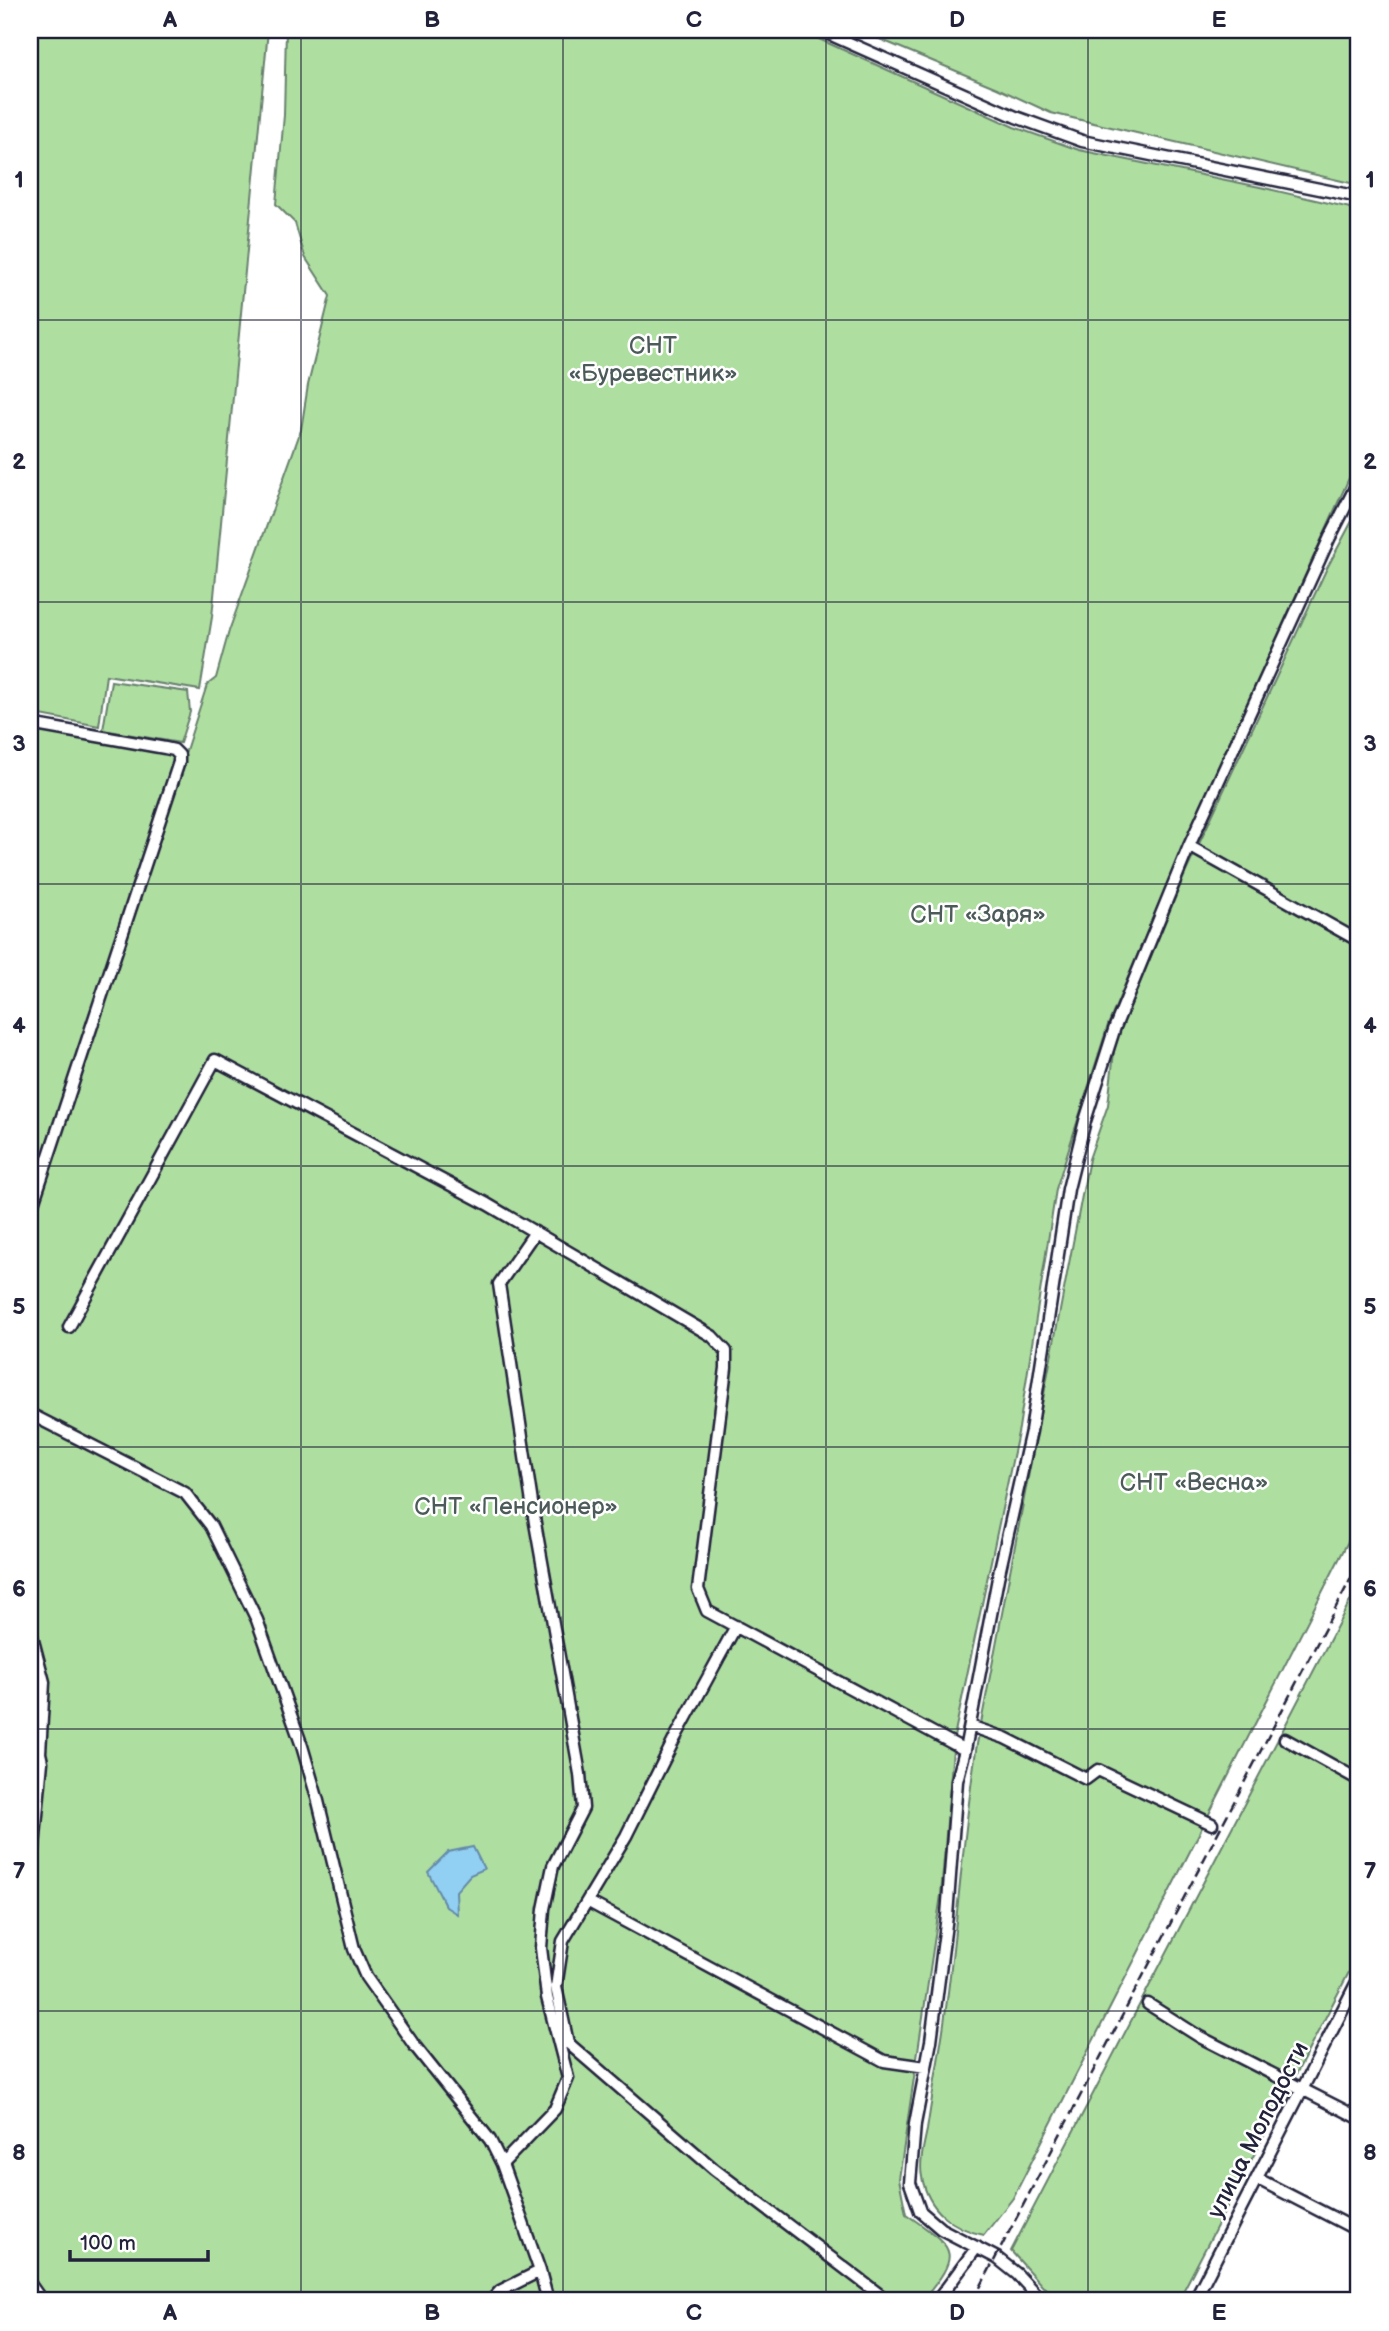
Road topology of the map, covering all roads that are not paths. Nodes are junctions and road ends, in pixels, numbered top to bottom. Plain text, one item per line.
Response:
1 (820, 30) edge
2 (1359, 197) edge
3 (1359, 480) edge
4 (30, 724) edge
5 (1189, 846) junction
6 (1359, 941) edge
7 (30, 1213) edge
8 (535, 1232) junction
9 (69, 1327) dead end
10 (30, 1414) edge
11 (736, 1626) junction
12 (30, 1629) edge
13 (970, 1726) junction
14 (1285, 1739) dead end
15 (965, 1750) junction
16 (1359, 1780) edge
17 (1212, 1824) dead end
18 (30, 1891) edge
19 (587, 1901) junction
20 (1359, 1978) edge
21 (1148, 2004) dead end
22 (926, 2067) junction
23 (1302, 2090) junction
24 (1359, 2118) edge
25 (502, 2164) junction
26 (1258, 2179) junction
27 (1359, 2231) edge
28 (977, 2247) junction
29 (540, 2270) junction
30 (30, 2284) edge
31 (42, 2301) edge
32 (491, 2301) edge
33 (548, 2301) edge
34 (888, 2301) edge
35 (937, 2301) edge
36 (1042, 2301) edge
37 (1194, 2301) edge

1 - 2 street
3 - 5 street
4 - 7 street
5 - 6 street
5 - 13 street
8 - 9 street
8 - 11 street
8 - 25 street
10 - 25 street
11 - 15 street
11 - 19 street
12 - 18 street
13 - 15 street
13 - 17 street
14 - 16 street
15 - 22 street
19 - 22 street
19 - 34 street
20 - 23 street, улица Молодости
21 - 23 street
22 - 28 street
23 - 24 street
23 - 26 street, улица Молодости
25 - 29 street
26 - 27 street
26 - 37 street, улица Молодости
28 - 35 street
28 - 36 street
29 - 32 street
29 - 33 street
30 - 31 street

